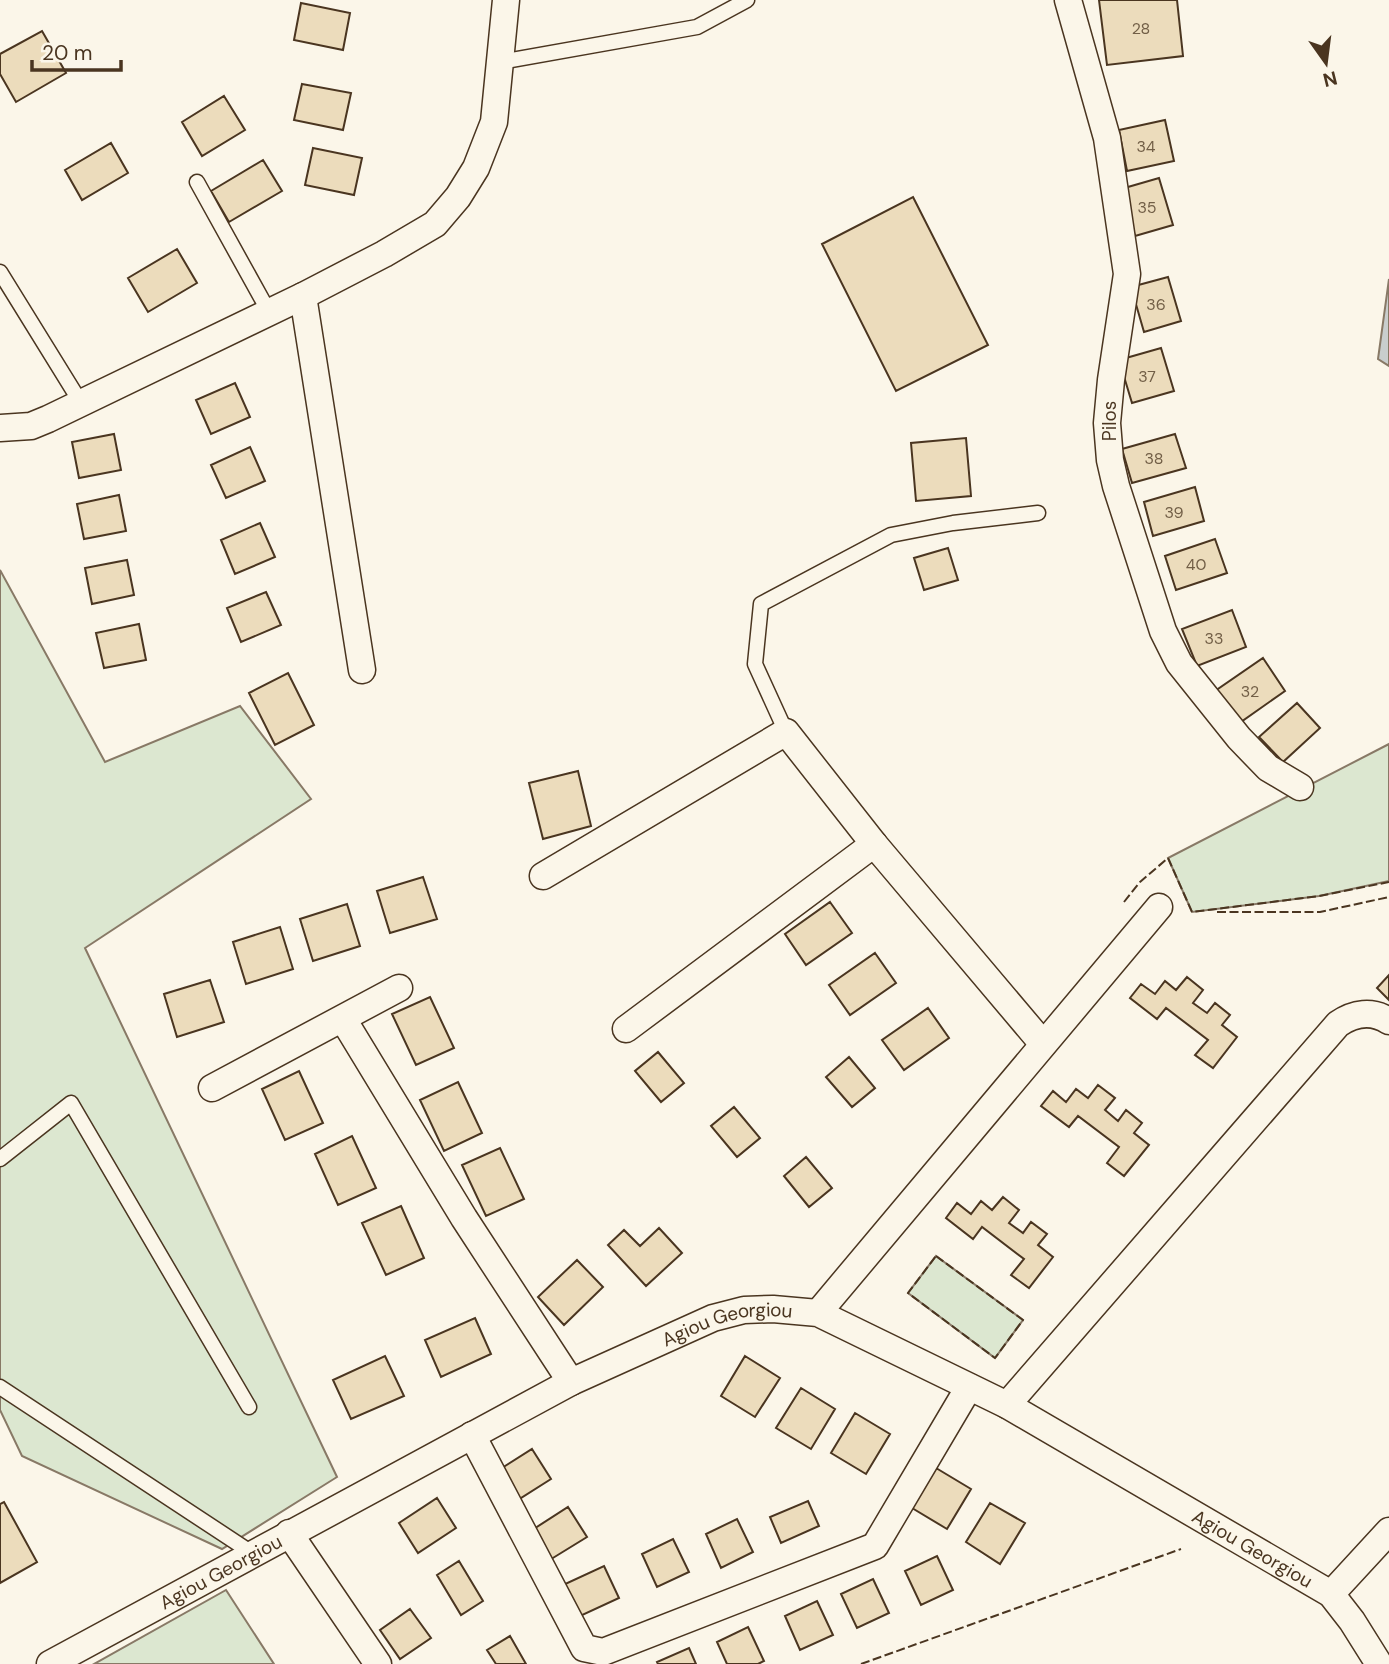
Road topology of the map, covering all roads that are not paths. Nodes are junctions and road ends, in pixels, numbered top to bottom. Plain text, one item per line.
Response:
1 (506, 0) edge
2 (747, 0) edge
3 (1068, 0) edge
4 (500, 62) junction
5 (197, 182) dead end
6 (0, 272) edge
7 (303, 296) junction
8 (269, 312) junction
9 (81, 403) junction
10 (0, 428) edge
11 (1038, 513) dead end
12 (362, 670) dead end
13 (786, 732) junction
14 (1300, 787) dead end
15 (874, 844) junction
16 (543, 876) dead end
17 (1159, 907) dead end
18 (398, 988) dead end
19 (342, 1019) junction
20 (1389, 1021) edge
21 (626, 1029) dead end
22 (1042, 1044) junction
23 (212, 1087) dead end
24 (0, 1159) edge
25 (818, 1313) junction
26 (571, 1382) junction
27 (0, 1387) edge
28 (969, 1387) junction
29 (1007, 1405) junction
30 (249, 1407) dead end
31 (472, 1435) junction
32 (1389, 1531) edge
33 (289, 1533) junction
34 (252, 1553) junction
35 (1331, 1594) junction
36 (50, 1664) edge
37 (378, 1664) edge
38 (1379, 1664) edge

1 - 4 street
2 - 4 lane
3 - 14 street, Pilos
4 - 7 street
5 - 8 lane
6 - 9 lane
7 - 8 street
7 - 12 street
8 - 9 street
9 - 10 street
11 - 13 lane
13 - 15 street
13 - 16 street
15 - 21 street
15 - 22 street
17 - 22 street
18 - 19 street
19 - 23 street
19 - 26 street
20 - 29 street
22 - 25 street
24 - 30 lane
25 - 26 street, Agiou Georgiou
25 - 28 street, Agiou Georgiou
26 - 31 street, Agiou Georgiou
27 - 34 lane
28 - 29 street, Agiou Georgiou
28 - 31 street
29 - 35 street, Agiou Georgiou
31 - 33 street, Agiou Georgiou
32 - 35 street
33 - 34 street, Agiou Georgiou
33 - 37 street
34 - 36 street, Agiou Georgiou
35 - 38 street, Agiou Georgiou

